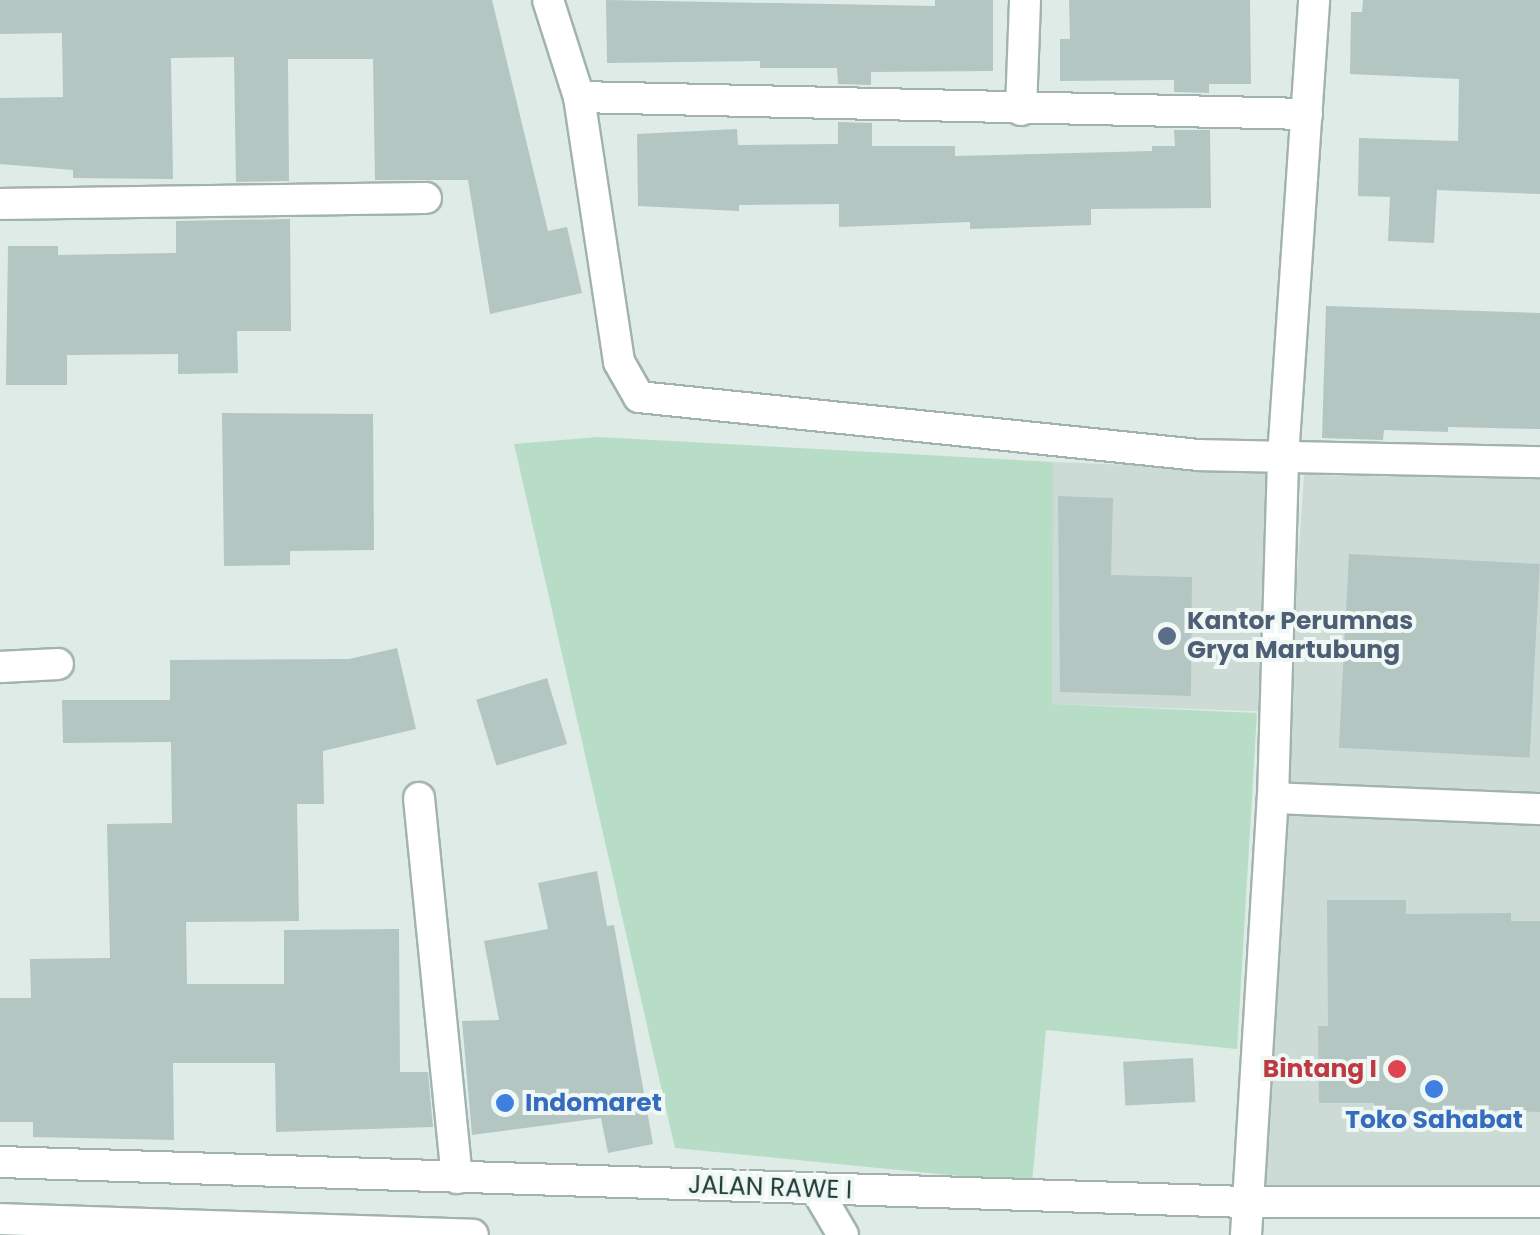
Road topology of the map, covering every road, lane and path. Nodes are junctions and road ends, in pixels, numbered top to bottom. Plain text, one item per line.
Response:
1 (548, 0) edge
2 (1025, 0) edge
3 (1314, 0) edge
4 (579, 96) junction
5 (1021, 110) junction
6 (1307, 114) junction
7 (426, 198) dead end
8 (0, 204) edge
9 (1283, 457) junction
10 (1540, 462) edge
11 (58, 664) dead end
12 (0, 667) edge
13 (419, 798) dead end
14 (1273, 798) junction
15 (1540, 809) edge
16 (0, 1162) edge
17 (457, 1178) junction
18 (816, 1189) junction
19 (1246, 1202) junction
20 (1540, 1202) edge
21 (0, 1219) edge
22 (473, 1235) edge
23 (843, 1235) edge
24 (1246, 1235) edge

1 - 4 street
2 - 5 street
3 - 6 street
4 - 5 street
4 - 9 street
5 - 6 street
6 - 9 street
7 - 8 street
9 - 10 street
9 - 14 street
11 - 12 street
13 - 17 street
14 - 15 street
14 - 19 street
16 - 17 street, JALAN RAWE I
17 - 18 street, JALAN RAWE I
18 - 19 street, JALAN RAWE I
18 - 23 street
19 - 20 street, JALAN RAWE I
19 - 24 street
21 - 22 street

